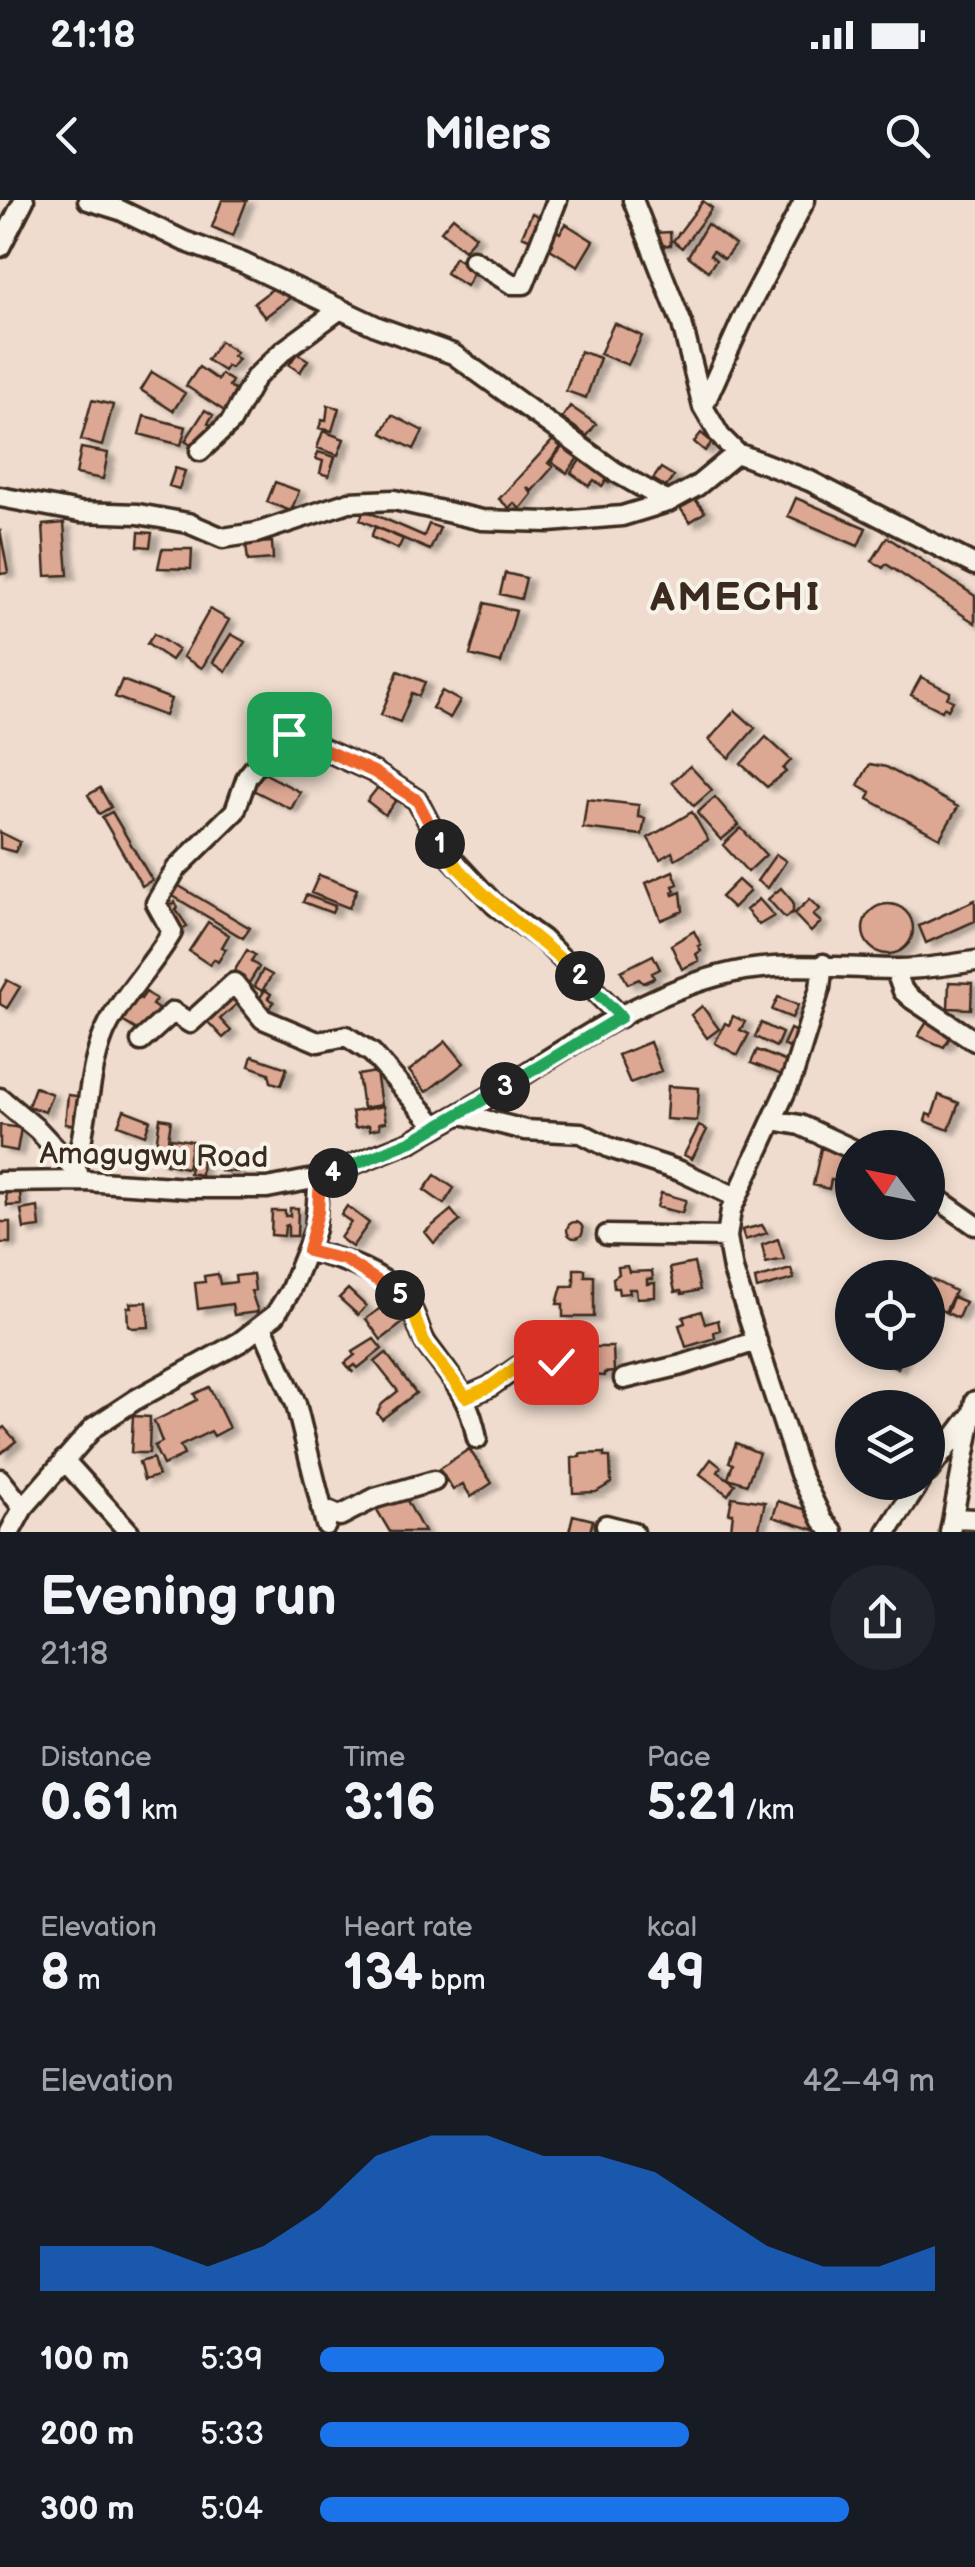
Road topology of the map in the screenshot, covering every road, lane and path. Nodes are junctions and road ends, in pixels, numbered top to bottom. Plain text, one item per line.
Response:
1 (24, 200) edge
2 (88, 200) edge
3 (558, 200) edge
4 (633, 200) edge
5 (806, 200) edge
6 (0, 247) edge
7 (473, 260) dead end
8 (339, 310) junction
9 (702, 407) junction
10 (200, 451) dead end
11 (738, 453) junction
12 (0, 497) edge
13 (668, 502) junction
14 (975, 565) edge
15 (975, 962) edge
16 (823, 964) junction
17 (896, 969) junction
18 (621, 1017) junction
19 (141, 1041) dead end
20 (975, 1041) edge
21 (0, 1098) edge
22 (462, 1114) junction
23 (773, 1120) junction
24 (436, 1126) junction
25 (835, 1141) edge
26 (80, 1175) junction
27 (320, 1178) junction
28 (0, 1182) edge
29 (736, 1197) junction
30 (945, 1204) edge
31 (975, 1225) edge
32 (607, 1234) dead end
33 (727, 1236) junction
34 (308, 1251) junction
35 (262, 1326) junction
36 (757, 1340) junction
37 (556, 1362) dead end
38 (624, 1380) dead end
39 (466, 1397) junction
40 (975, 1401) edge
41 (974, 1412) edge
42 (477, 1439) dead end
43 (945, 1450) edge
44 (64, 1460) junction
45 (0, 1479) edge
46 (434, 1481) dead end
47 (908, 1500) edge
48 (22, 1508) junction
49 (975, 1518) edge
50 (606, 1525) dead end
51 (951, 1525) edge
52 (10, 1532) edge
53 (129, 1532) edge
54 (632, 1532) edge
55 (832, 1532) edge
56 (887, 1532) edge

1 - 6 street
2 - 8 street
3 - 7 street
4 - 9 street
5 - 9 street
8 - 10 street
8 - 13 street
9 - 11 street
11 - 13 street
11 - 14 street
12 - 13 street
15 - 17 street, Amagugwu Road
16 - 17 street, Amagugwu Road
16 - 18 street, Amagugwu Road
16 - 23 street
17 - 20 street
18 - 22 street, Amagugwu Road
18 - 26 street
19 - 24 street
21 - 26 street
22 - 24 street, Amagugwu Road
22 - 29 street
23 - 25 street
23 - 29 street
24 - 27 street, Amagugwu Road
26 - 27 street, Amagugwu Road
26 - 28 street, Amagugwu Road
27 - 34 street
29 - 33 street
30 - 31 street
32 - 33 street
33 - 36 street
34 - 35 street
34 - 39 street
35 - 44 street
35 - 46 street
36 - 38 street
36 - 55 street
37 - 39 street
39 - 42 street
40 - 41 street
41 - 43 street
41 - 51 street
44 - 48 street
44 - 53 street
45 - 48 street
47 - 56 street
48 - 52 street
49 - 51 street
50 - 54 street

